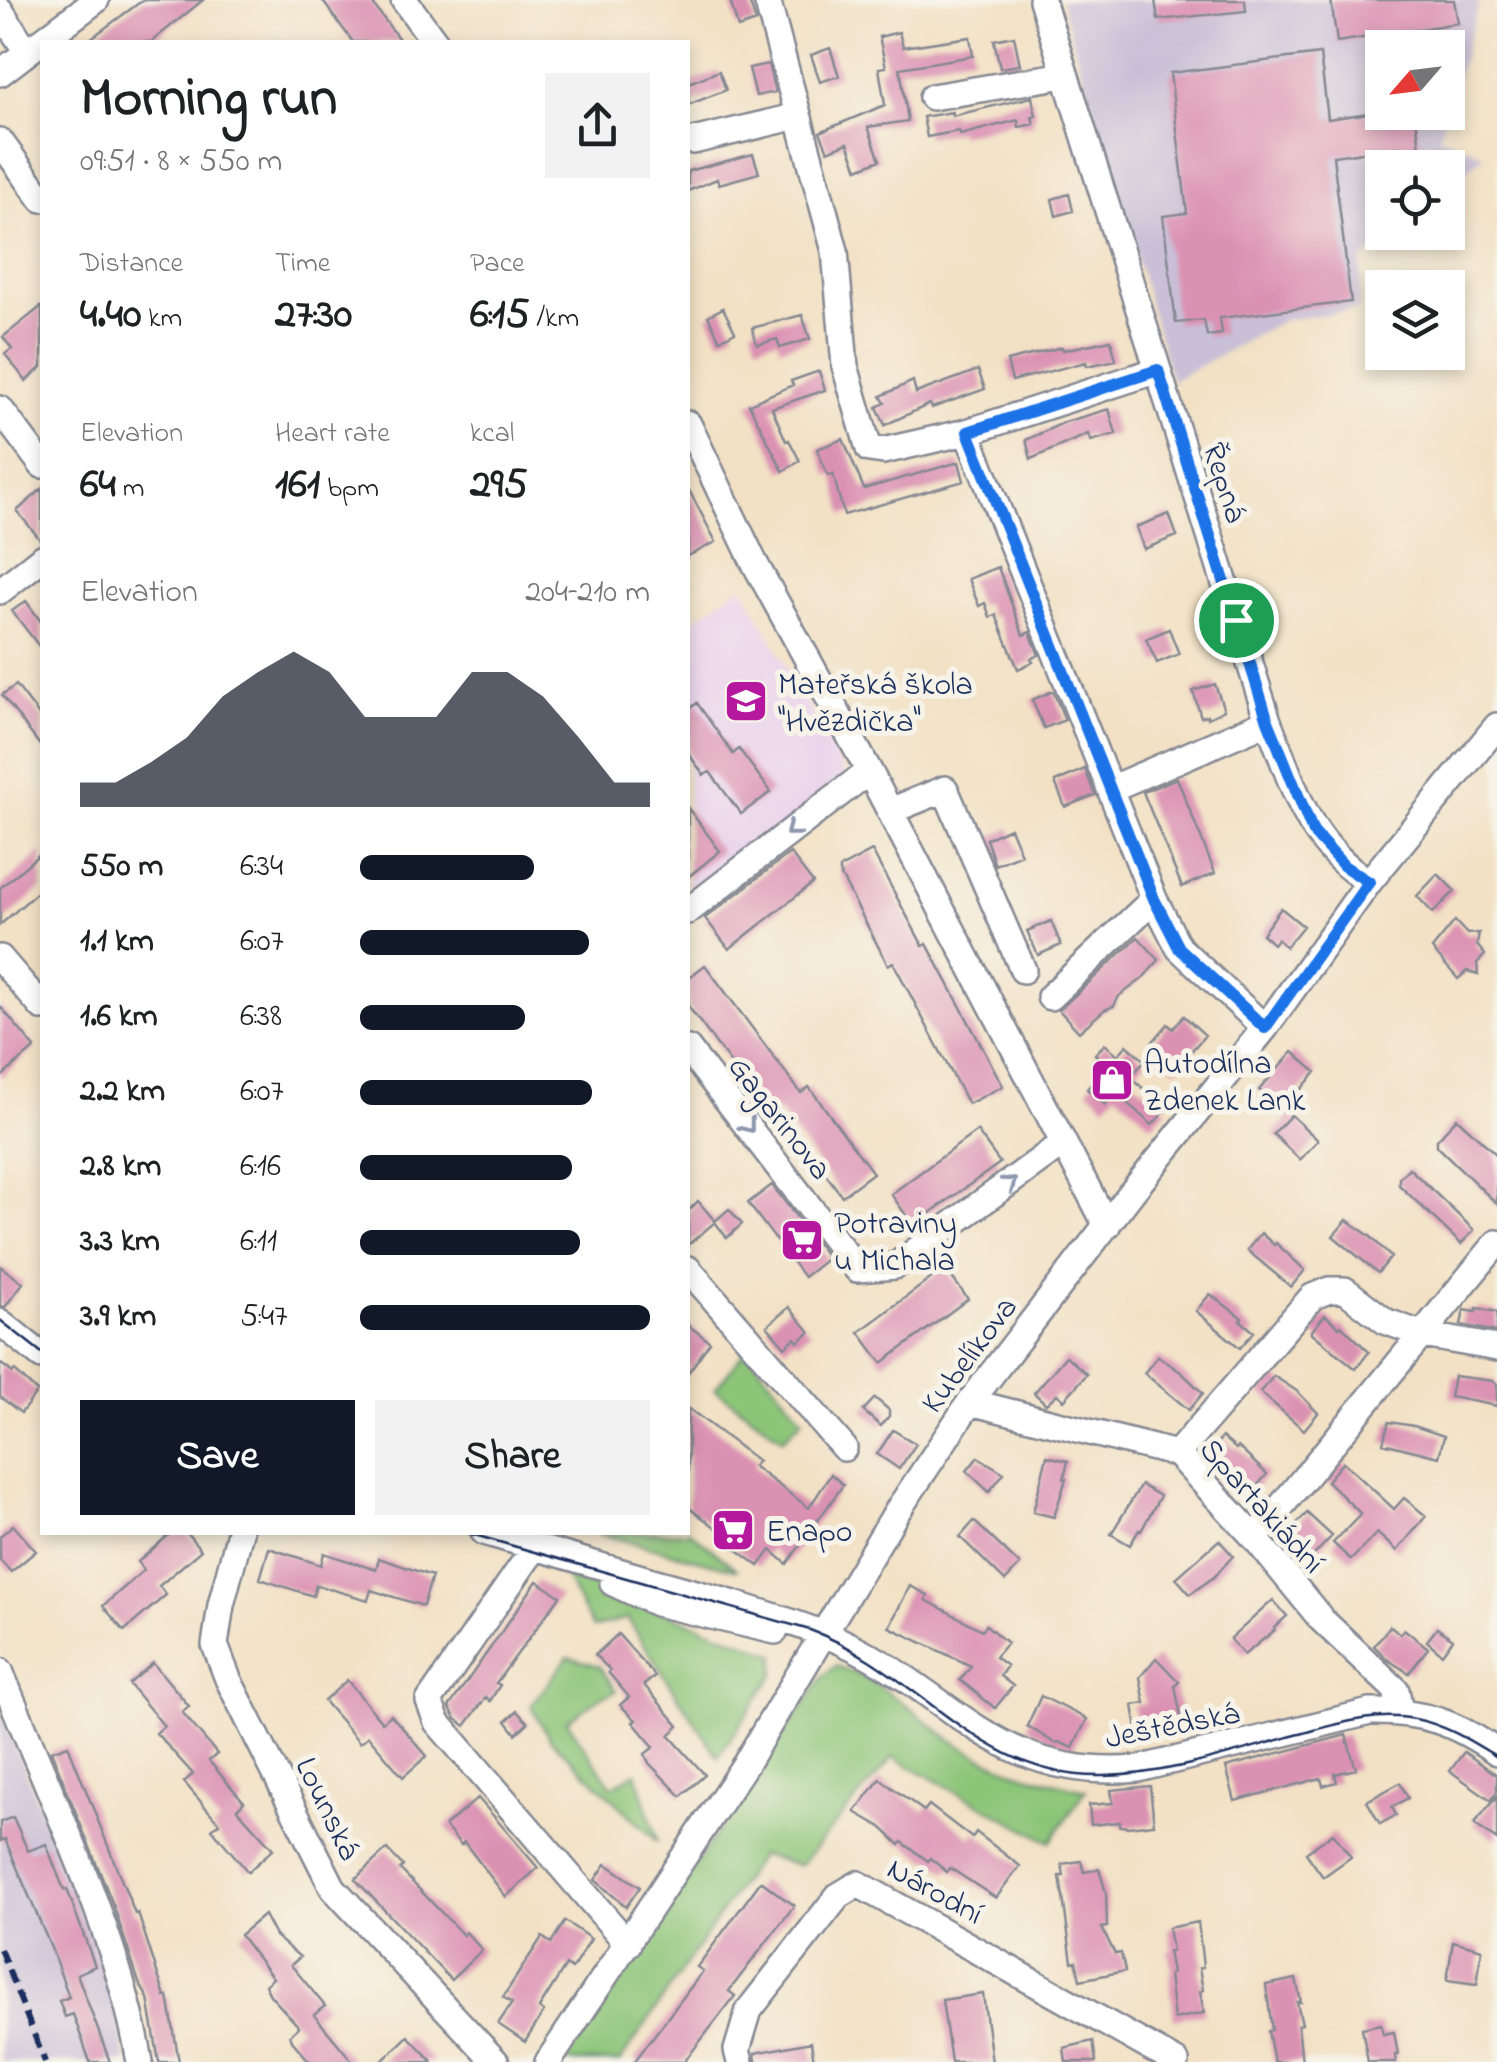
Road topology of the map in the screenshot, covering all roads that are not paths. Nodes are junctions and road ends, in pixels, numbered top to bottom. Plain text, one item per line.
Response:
1 (96, 0) edge
2 (404, 0) edge
3 (767, 0) edge
4 (1042, 0) edge
5 (0, 10) edge
6 (43, 40) edge
7 (434, 40) edge
8 (40, 42) edge
9 (27, 52) junction
10 (0, 73) edge
11 (1065, 75) junction
12 (932, 96) dead end
13 (798, 116) junction
14 (0, 140) edge
15 (693, 140) dead end
16 (40, 196) edge
17 (1158, 370) junction
18 (0, 409) edge
19 (690, 428) edge
20 (968, 432) junction
21 (40, 462) edge
22 (40, 560) edge
23 (0, 591) edge
24 (1268, 721) junction
25 (1497, 726) edge
26 (869, 771) junction
27 (1110, 789) junction
28 (890, 812) junction
29 (1369, 882) junction
30 (1154, 899) junction
31 (690, 909) edge
32 (0, 958) edge
33 (1023, 970) dead end
34 (1050, 998) dead end
35 (40, 1006) edge
36 (1265, 1028) junction
37 (690, 1052) edge
38 (1062, 1144) junction
39 (1107, 1226) junction
40 (1497, 1243) edge
41 (690, 1271) edge
42 (0, 1322) edge
43 (1423, 1335) junction
44 (1497, 1348) edge
45 (40, 1354) edge
46 (970, 1402) junction
47 (844, 1448) dead end
48 (1177, 1454) junction
49 (239, 1535) edge
50 (501, 1535) edge
51 (1255, 1538) junction
52 (545, 1550) junction
53 (824, 1634) junction
54 (0, 1670) edge
55 (1400, 1712) junction
56 (1497, 1752) edge
57 (628, 1944) junction
58 (140, 2062) edge
59 (496, 2062) edge
60 (548, 2062) edge
61 (740, 2062) edge
62 (1176, 2062) edge

1 - 6 street
2 - 7 street
3 - 13 street
4 - 11 street, Řepná
5 - 9 street
8 - 9 street
9 - 10 street
11 - 12 street
11 - 17 street, Řepná
13 - 15 street
13 - 20 street
14 - 16 street
17 - 20 street
17 - 24 street, Řepná
18 - 21 street
19 - 26 street
20 - 27 street
22 - 23 street
24 - 27 street
24 - 29 street, Řepná
25 - 29 street, Kubelíkova
26 - 28 street
26 -> 31 street
27 - 30 street
28 - 33 street
28 - 38 street
29 - 36 street, Kubelíkova
30 - 34 street
30 - 36 street
32 - 35 street
36 - 39 street, Kubelíkova
37 -> 38 street, Gagarinova
38 - 39 street
39 - 46 street, Kubelíkova
40 - 43 street
41 - 47 street
42 - 45 street
43 - 44 street
43 - 48 street
43 - 51 street
46 - 48 street, Spartakiádní
46 - 53 street, Kubelíkova
48 - 51 street, Spartakiádní
49 - 59 street, Lounská
50 - 52 street, Ještědská
51 - 55 street, Spartakiádní
52 - 53 street, Ještědská
52 - 57 street
53 - 55 street, Ještědská
53 - 57 street, Kubelíkova
54 - 58 street
55 - 56 street, Ještědská
57 - 60 street, Kubelíkova
61 - 62 street, Národní

